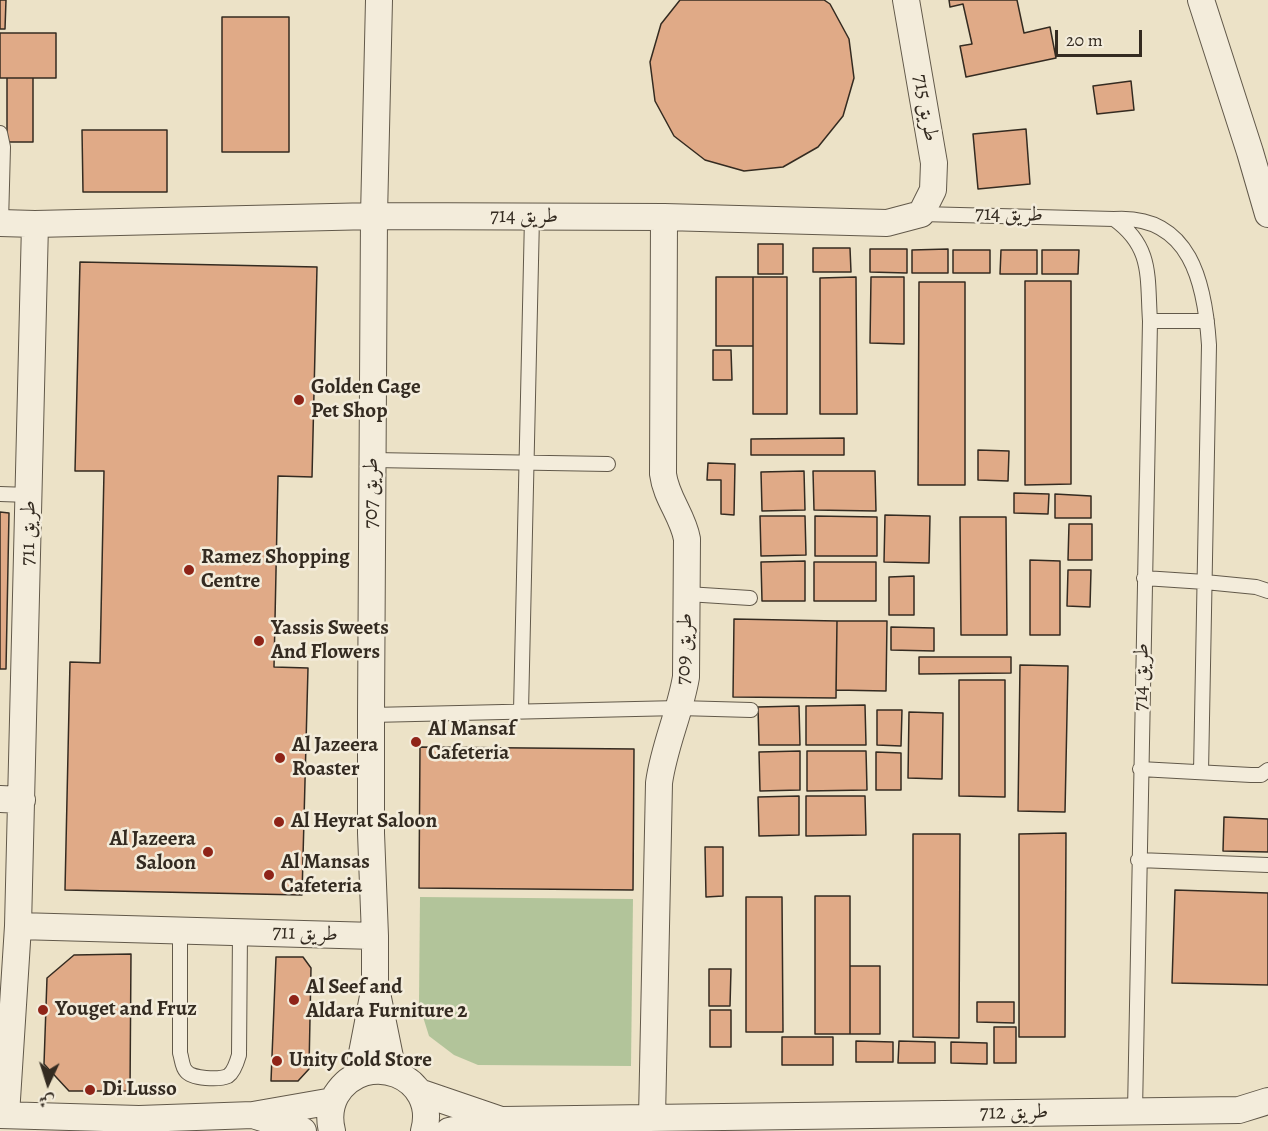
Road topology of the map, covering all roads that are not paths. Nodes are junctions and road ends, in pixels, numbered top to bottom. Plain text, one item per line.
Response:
1 (379, 0) edge
2 (906, 0) edge
3 (1201, 0) edge
4 (0, 133) edge
5 (921, 214) junction
6 (1268, 214) edge
7 (374, 216) junction
8 (532, 217) junction
9 (664, 217) junction
10 (1114, 219) junction
11 (0, 223) edge
12 (68, 223) junction
13 (35, 224) junction
14 (35, 266) junction
15 (1150, 321) junction
16 (1207, 321) junction
17 (373, 460) junction
18 (527, 462) junction
19 (608, 464) dead end
20 (0, 494) edge
21 (29, 495) junction
22 (1144, 578) junction
23 (1205, 582) junction
24 (1268, 591) edge
25 (687, 594) junction
26 (750, 598) dead end
27 (679, 708) junction
28 (752, 710) dead end
29 (521, 711) junction
30 (371, 715) junction
31 (1140, 769) junction
32 (1268, 770) edge
33 (1202, 772) junction
34 (11, 799) edge
35 (1138, 860) junction
36 (1268, 865) edge
37 (18, 926) junction
38 (180, 930) junction
39 (240, 932) junction
40 (375, 936) junction
41 (375, 986) junction
42 (393, 1072) junction
43 (358, 1074) junction
44 (419, 1092) junction
45 (333, 1101) junction
46 (1268, 1101) edge
47 (1239, 1110) junction
48 (1135, 1111) junction
49 (3, 1115) edge
50 (253, 1115) junction
51 (651, 1118) junction
52 (502, 1120) junction
53 (1268, 1121) edge
54 (1023, 1122) edge
55 (622, 1124) edge
56 (139, 1125) edge
57 (303, 1131) edge
58 (332, 1131) edge
59 (424, 1131) edge
60 (449, 1131) edge

1 - 7 street, طريق 707
2 - 5 street, طريق 715
3 - 6 street
4 - 11 lane
5 - 9 street, طريق 714
5 - 10 lane, طريق 714
7 - 8 street, طريق 714
7 - 12 street, طريق 714
7 - 17 street, طريق 707
8 - 9 street, طريق 714
8 - 18 lane
9 - 25 street, طريق 709
10 - 15 lane, طريق 714
10 - 16 lane
11 - 13 street, طريق 714
12 - 13 street, طريق 714
12 - 14 street, طريق 711
13 - 14 street, طريق 711
14 - 21 street, طريق 711
15 - 16 lane
15 - 22 lane, طريق 714
16 - 23 lane
17 - 18 lane
17 - 30 street, طريق 707
18 - 19 lane
18 - 29 lane
20 - 21 lane
21 - 34 street, طريق 711
22 - 23 lane
22 - 31 lane, طريق 714
23 - 24 lane
23 - 33 lane
25 - 26 lane
25 - 27 street, طريق 709
27 - 28 lane
27 - 29 lane
27 - 51 street, طريق 709
29 - 30 lane
30 - 40 street, طريق 707
31 - 33 lane
31 - 35 lane, طريق 714
32 - 33 lane
34 - 37 street, طريق 711
35 - 36 lane
35 - 48 lane, طريق 714
37 - 38 street, طريق 711
37 - 49 street, طريق 711
38 - 39 street, طريق 711
38 - 39 lane
39 - 40 street, طريق 711
40 - 41 street, طريق 707
41 - 42 street, طريق 707
41 - 43 street, طريق 707
42 - 43 street
42 - 44 street, طريق 712
43 - 45 street
44 - 52 street, طريق 712
44 - 59 street
45 - 50 street
45 - 58 street
46 - 47 street
47 - 48 street, طريق 712
47 - 53 street
48 - 54 street, طريق 712
49 - 56 street
50 - 56 street
50 - 57 street
51 - 54 street, طريق 712
51 - 55 street, طريق 712
52 - 55 street, طريق 712
52 - 60 street, طريق 712

